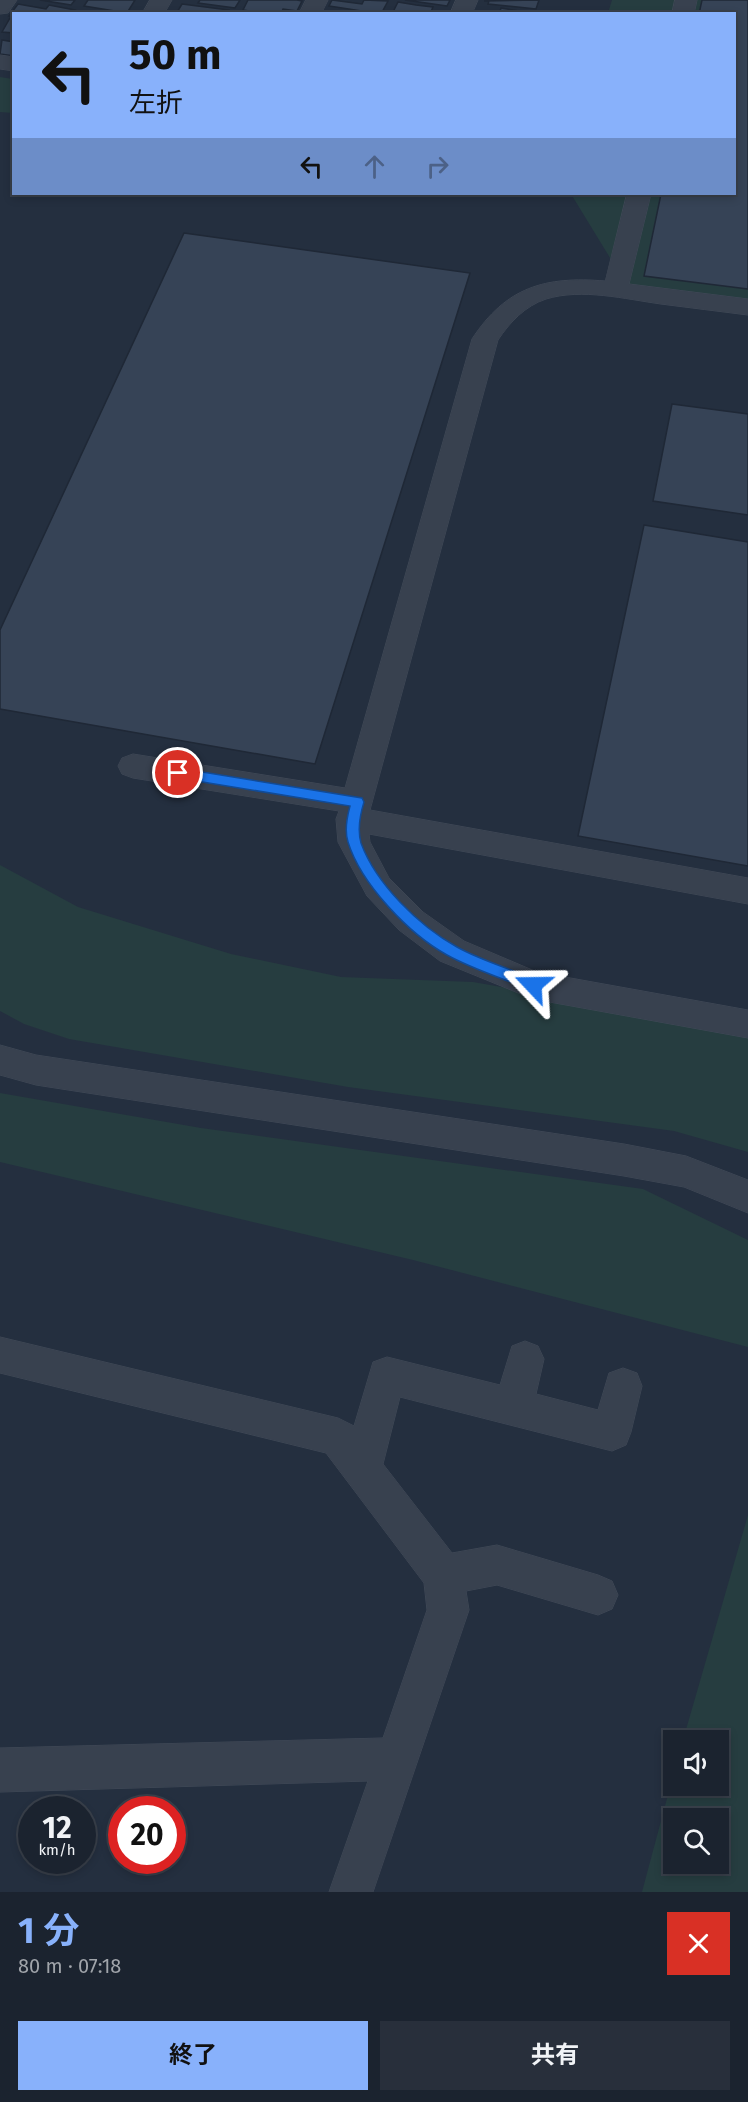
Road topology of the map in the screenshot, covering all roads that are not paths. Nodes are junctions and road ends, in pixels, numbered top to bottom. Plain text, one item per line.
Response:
1 (6, 0) edge
2 (0, 8) edge
3 (639, 195) edge
4 (615, 290) junction
5 (748, 307) edge
6 (133, 766) dead end
7 (355, 811) junction
8 (748, 891) edge
9 (744, 1020) edge
10 (0, 1060) edge
11 (748, 1197) edge
12 (0, 1355) edge
13 (525, 1359) dead end
14 (623, 1386) dead end
15 (514, 1407) junction
16 (362, 1469) junction
17 (444, 1575) junction
18 (598, 1595) dead end
19 (396, 1759) junction
20 (0, 1770) edge
21 (351, 1892) edge

1 - 2 street
3 - 4 street
4 - 5 street
4 - 7 street
6 - 7 street
7 - 8 street
7 - 9 street
10 - 11 street
12 - 16 street
13 - 15 street
14 - 15 street
15 - 16 street
16 - 17 street
17 - 18 street
17 - 19 street
19 - 20 street
19 - 21 street

